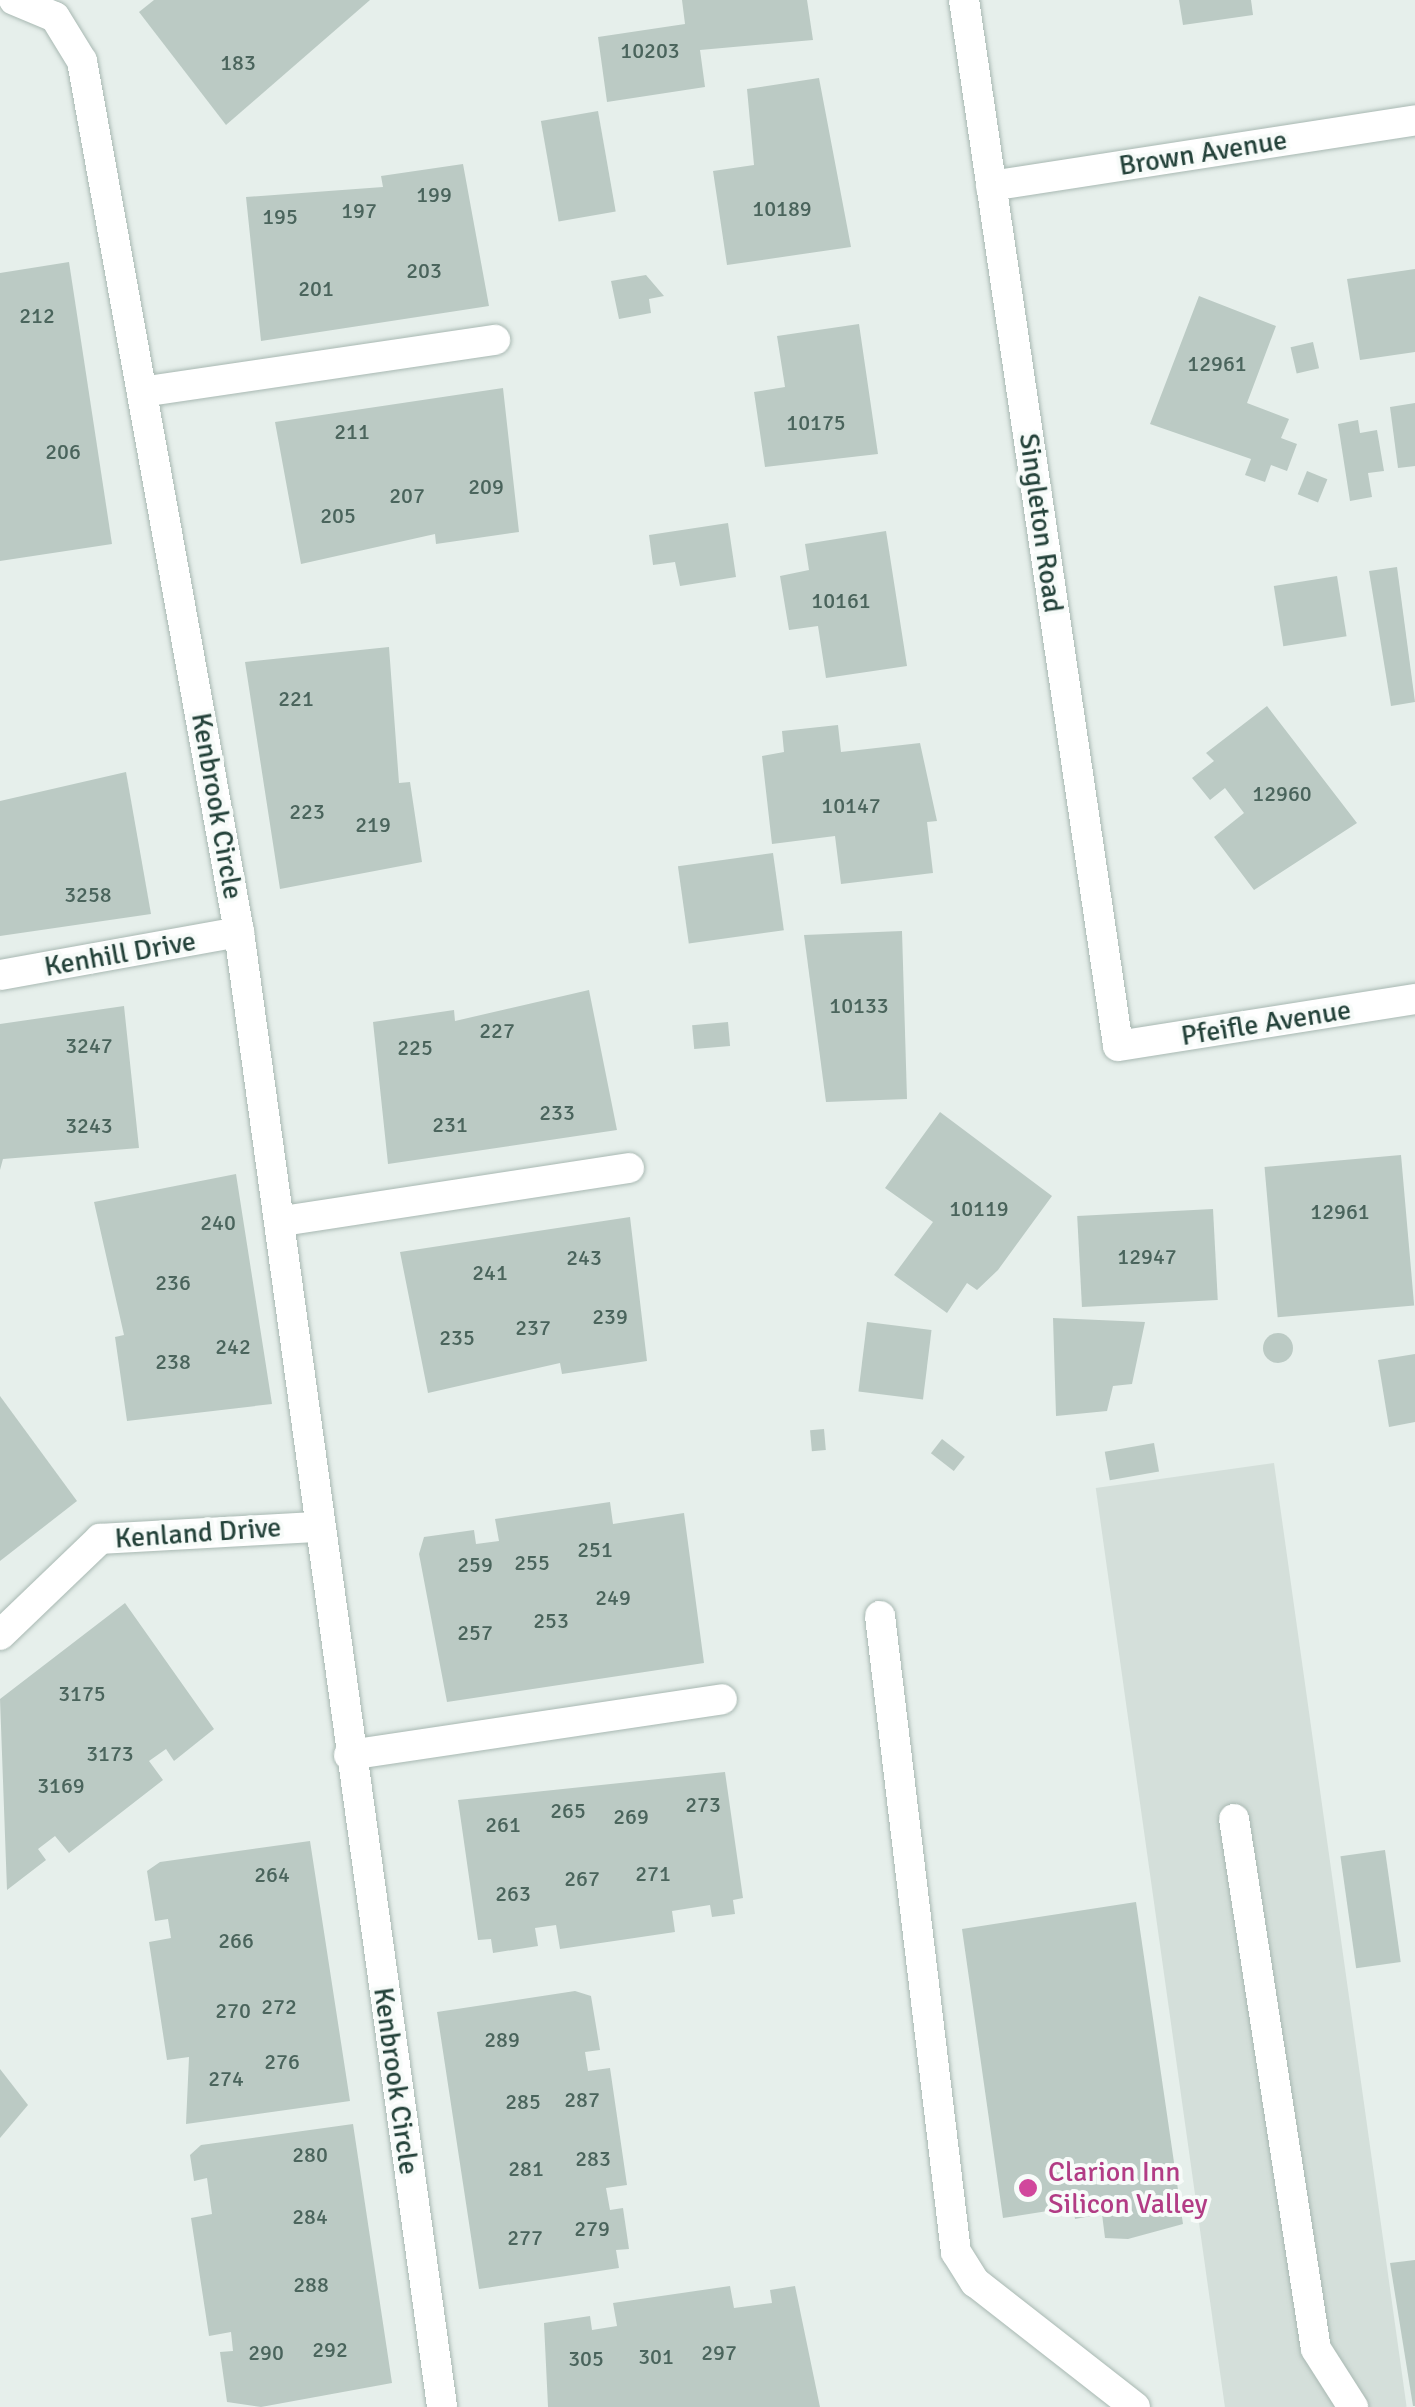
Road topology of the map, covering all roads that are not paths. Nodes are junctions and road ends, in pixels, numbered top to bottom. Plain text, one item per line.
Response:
1 (14, 0) edge
2 (964, 0) edge
3 (66, 8) edge
4 (1415, 120) edge
5 (991, 186) junction
6 (496, 340) dead end
7 (142, 392) junction
8 (240, 932) junction
9 (0, 976) edge
10 (1415, 1000) edge
11 (1118, 1046) joint
12 (629, 1168) dead end
13 (282, 1221) junction
14 (314, 1528) junction
15 (880, 1616) dead end
16 (0, 1635) edge
17 (722, 1698) dead end
18 (349, 1755) junction
19 (1234, 1819) dead end
20 (442, 2407) edge
21 (1135, 2407) edge
22 (1353, 2407) edge

1 - 3 street, Kenbrook Circle
2 - 5 street, Singleton Road
3 - 7 street, Kenbrook Circle
4 - 5 street, Brown Avenue
5 - 11 street, Singleton Road
6 - 7 street
7 - 8 street, Kenbrook Circle
8 - 9 street, Kenhill Drive
8 - 13 street, Kenbrook Circle
10 - 11 street, Pfeifle Avenue
12 - 13 street
13 - 14 street, Kenbrook Circle
14 - 16 street, Kenland Drive
14 - 18 street, Kenbrook Circle
15 - 21 street
17 - 18 street
18 - 20 street, Kenbrook Circle
19 - 22 street

